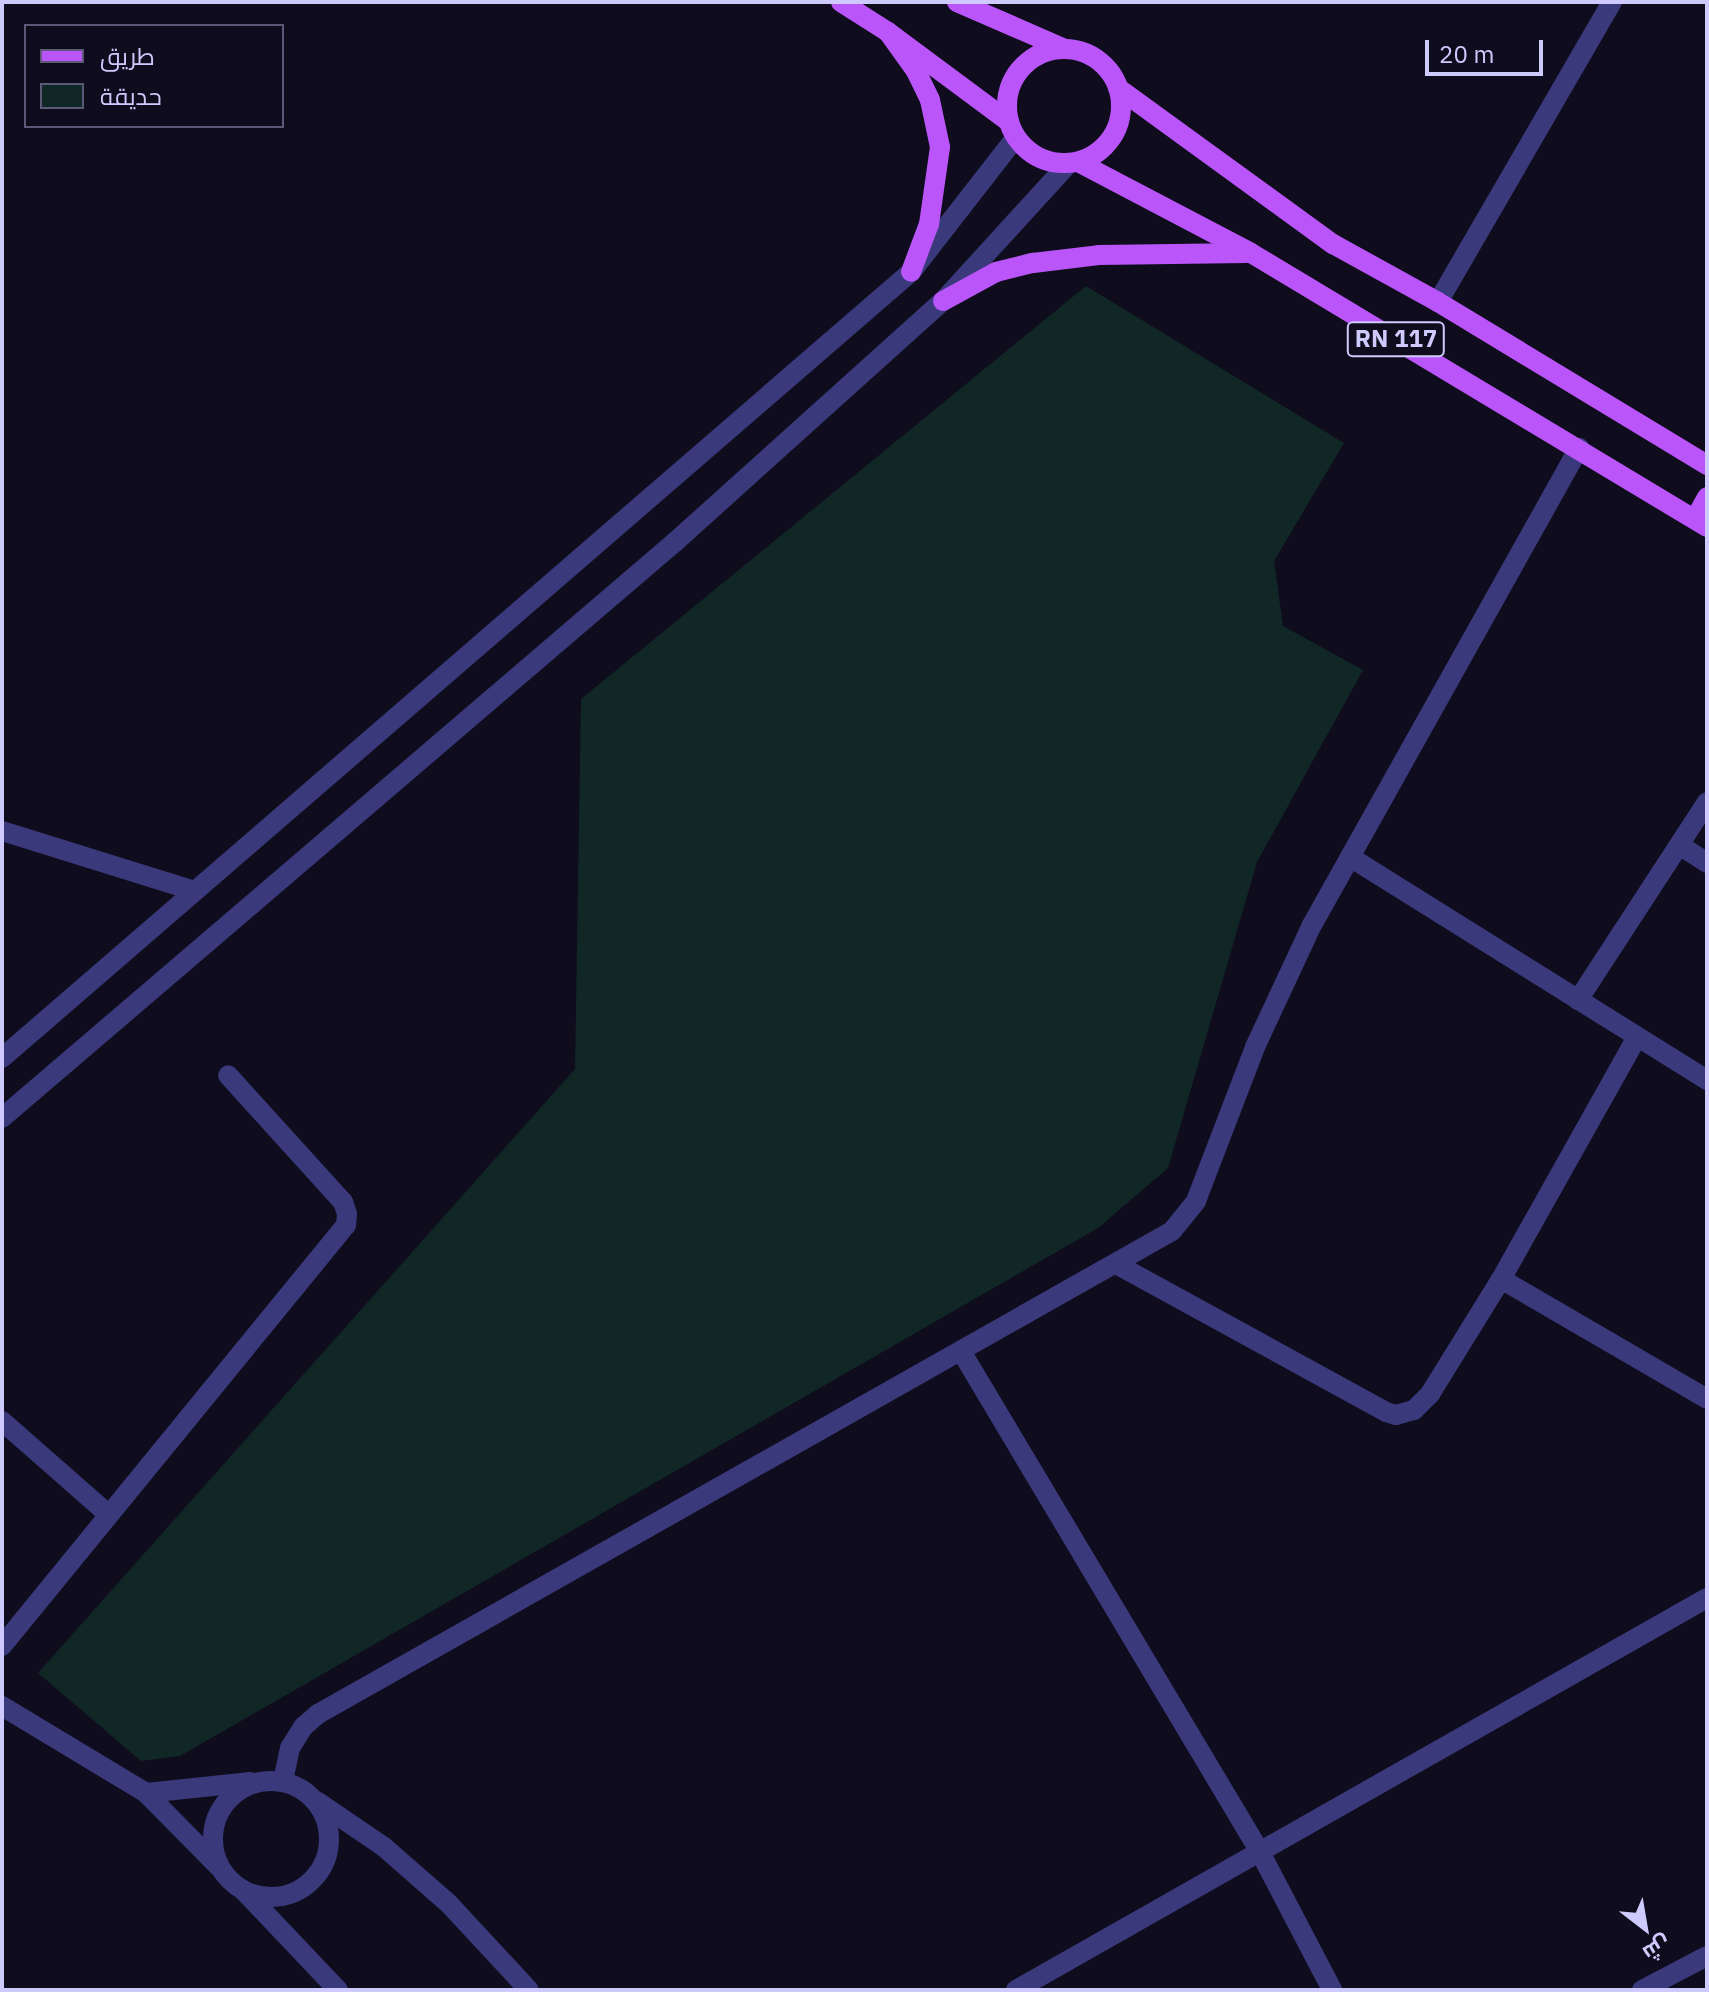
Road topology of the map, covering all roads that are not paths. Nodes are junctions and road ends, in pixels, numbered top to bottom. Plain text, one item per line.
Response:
1 (841, 2) edge
2 (957, 2) edge
3 (1612, 2) edge
4 (888, 32) junction
5 (1065, 49) junction
6 (1118, 88) junction
7 (1012, 129) junction
8 (1073, 163) junction
9 (1251, 253) junction
10 (911, 272) junction
11 (943, 301) junction
12 (1438, 302) junction
13 (1579, 448) junction
14 (1707, 465) edge
15 (1707, 497) edge
16 (1701, 523) edge
17 (1707, 802) edge
18 (2, 831) edge
19 (1681, 846) junction
20 (1350, 857) junction
21 (1707, 863) edge
22 (195, 891) junction
23 (1578, 1000) junction
24 (1637, 1037) junction
25 (2, 1058) edge
26 (228, 1075) dead end
27 (1707, 1080) edge
28 (2, 1118) edge
29 (1116, 1264) junction
30 (1501, 1279) junction
31 (961, 1351) junction
32 (1707, 1399) edge
33 (2, 1421) edge
34 (108, 1514) junction
35 (1707, 1598) edge
36 (2, 1646) edge
37 (2, 1706) edge
38 (273, 1781) junction
39 (146, 1793) junction
40 (316, 1801) junction
41 (1260, 1852) junction
42 (221, 1870) junction
43 (243, 1890) junction
44 (1707, 1956) edge
45 (338, 1990) edge
46 (529, 1990) edge
47 (1016, 1990) edge
48 (1332, 1990) edge
49 (1642, 1990) edge

1 - 4 main road
2 - 5 main road
3 - 12 street
4 - 7 main road
4 - 10 main road
5 - 6 main road
5 - 7 main road
6 - 8 main road
6 - 12 main road, RN 117
7 - 8 main road
7 - 10 street
8 - 9 main road, RN 117
8 - 11 street
9 - 11 main road
9 - 13 main road, RN 117
10 - 22 street
11 - 28 street
12 - 14 main road, RN 117
13 - 16 main road, RN 117
13 - 20 street
15 - 16 main road
17 - 19 street
18 - 22 street
19 - 21 street
19 - 23 street
20 - 23 street
20 - 29 street
22 - 25 street
23 - 24 street
24 - 27 street
24 - 30 street
26 - 34 street
29 - 30 street
29 - 31 street
30 - 32 street
31 - 38 street
31 - 41 street
33 - 34 street
34 - 36 street
35 - 41 street
37 - 39 street
38 - 39 street
38 - 40 street
38 - 42 street
39 - 42 street
40 - 43 street
40 - 46 street
41 - 47 street
41 - 48 street
42 - 43 street
43 - 45 street
44 - 49 street

